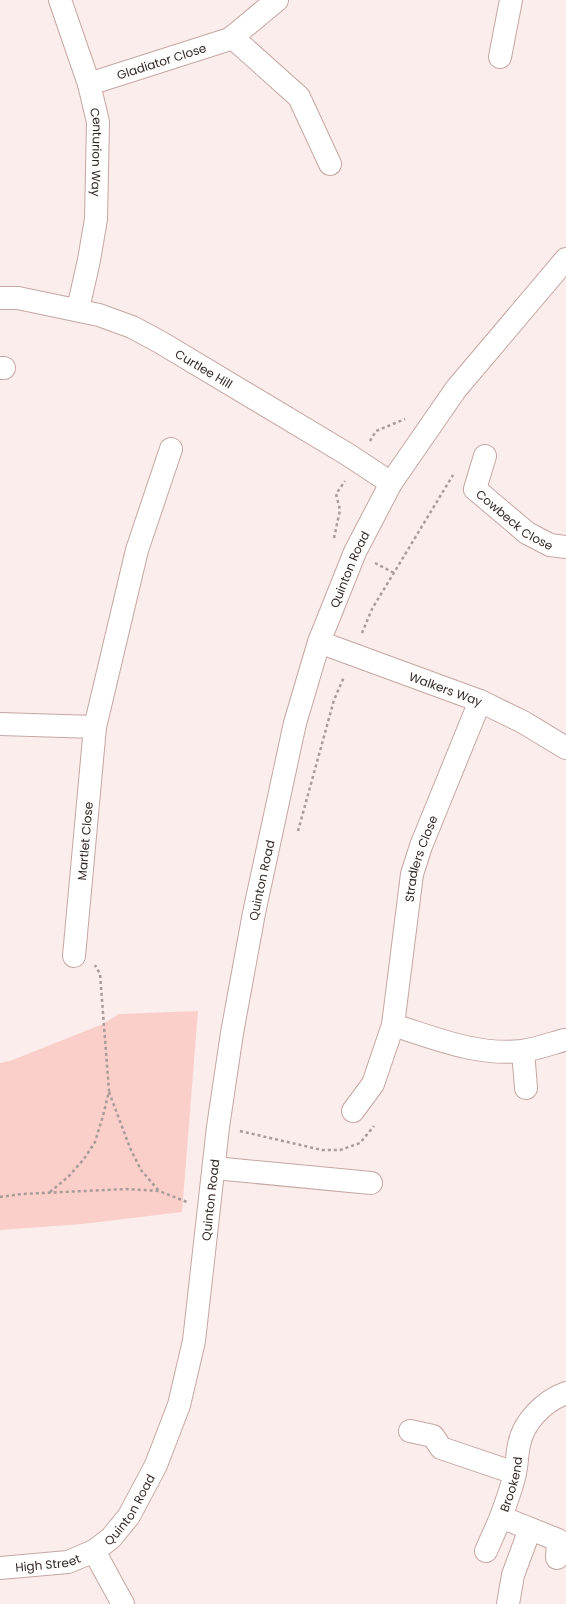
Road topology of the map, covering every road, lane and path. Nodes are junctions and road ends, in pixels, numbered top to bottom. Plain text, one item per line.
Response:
1 (60, 0) edge
2 (277, 0) edge
3 (511, 0) edge
4 (232, 37) junction
5 (500, 57) dead end
6 (90, 84) junction
7 (330, 164) dead end
8 (566, 259) edge
9 (0, 298) edge
10 (78, 309) junction
11 (171, 449) dead end
12 (485, 456) dead end
13 (454, 473) dead end
14 (391, 483) junction
15 (566, 547) edge
16 (320, 642) junction
17 (353, 654) junction
18 (480, 702) junction
19 (0, 724) edge
20 (95, 727) junction
21 (566, 748) edge
22 (297, 833) dead end
23 (74, 956) joint
24 (393, 1025) junction
25 (564, 1040) dead end
26 (523, 1050) junction
27 (526, 1088) dead end
28 (108, 1091) junction
29 (353, 1111) dead end
30 (375, 1123) dead end
31 (218, 1127) junction
32 (214, 1168) junction
33 (372, 1183) dead end
34 (159, 1191) junction
35 (50, 1192) junction
36 (0, 1198) edge
37 (208, 1206) junction
38 (566, 1392) edge
39 (410, 1431) dead end
40 (515, 1473) junction
41 (501, 1517) junction
42 (530, 1529) junction
43 (94, 1551) junction
44 (486, 1551) dead end
45 (557, 1558) dead end
46 (0, 1568) edge
47 (123, 1604) edge
48 (508, 1604) edge

1 - 6 street, Centurion Way
2 - 4 street, Gladiator Close
3 - 5 street
4 - 6 street, Gladiator Close
4 - 7 street
6 - 10 street, Centurion Way
8 - 14 street, Quinton Road
9 - 10 street, Curtlee Hill
10 - 14 street, Curtlee Hill
11 - 20 street, Martlet Close
12 - 15 street, Cowbeck Close
13 - 17 path
14 - 16 street, Quinton Road
16 - 17 street, Walkers Way
16 - 31 street, Quinton Road
17 - 18 street, Walkers Way
17 - 22 path
18 - 21 street, Walkers Way
18 - 24 street, Stradlers Close
19 - 20 street
20 - 23 street, Martlet Close
23 - 28 path
24 - 26 street
24 - 29 street, Stradlers Close
25 - 26 street
26 - 27 street
28 - 34 path
28 - 35 path
30 - 31 path
31 - 32 street, Quinton Road
32 - 33 street
32 - 37 street, Quinton Road
34 - 35 path
34 - 37 path
35 - 36 path
37 - 43 street, Quinton Road
38 - 40 street, Brookend
39 - 40 street
40 - 41 street, Brookend
41 - 42 street, Brookend
41 - 44 street
42 - 45 street, Brookend
42 - 48 street
43 - 46 street, High Street
43 - 47 street

